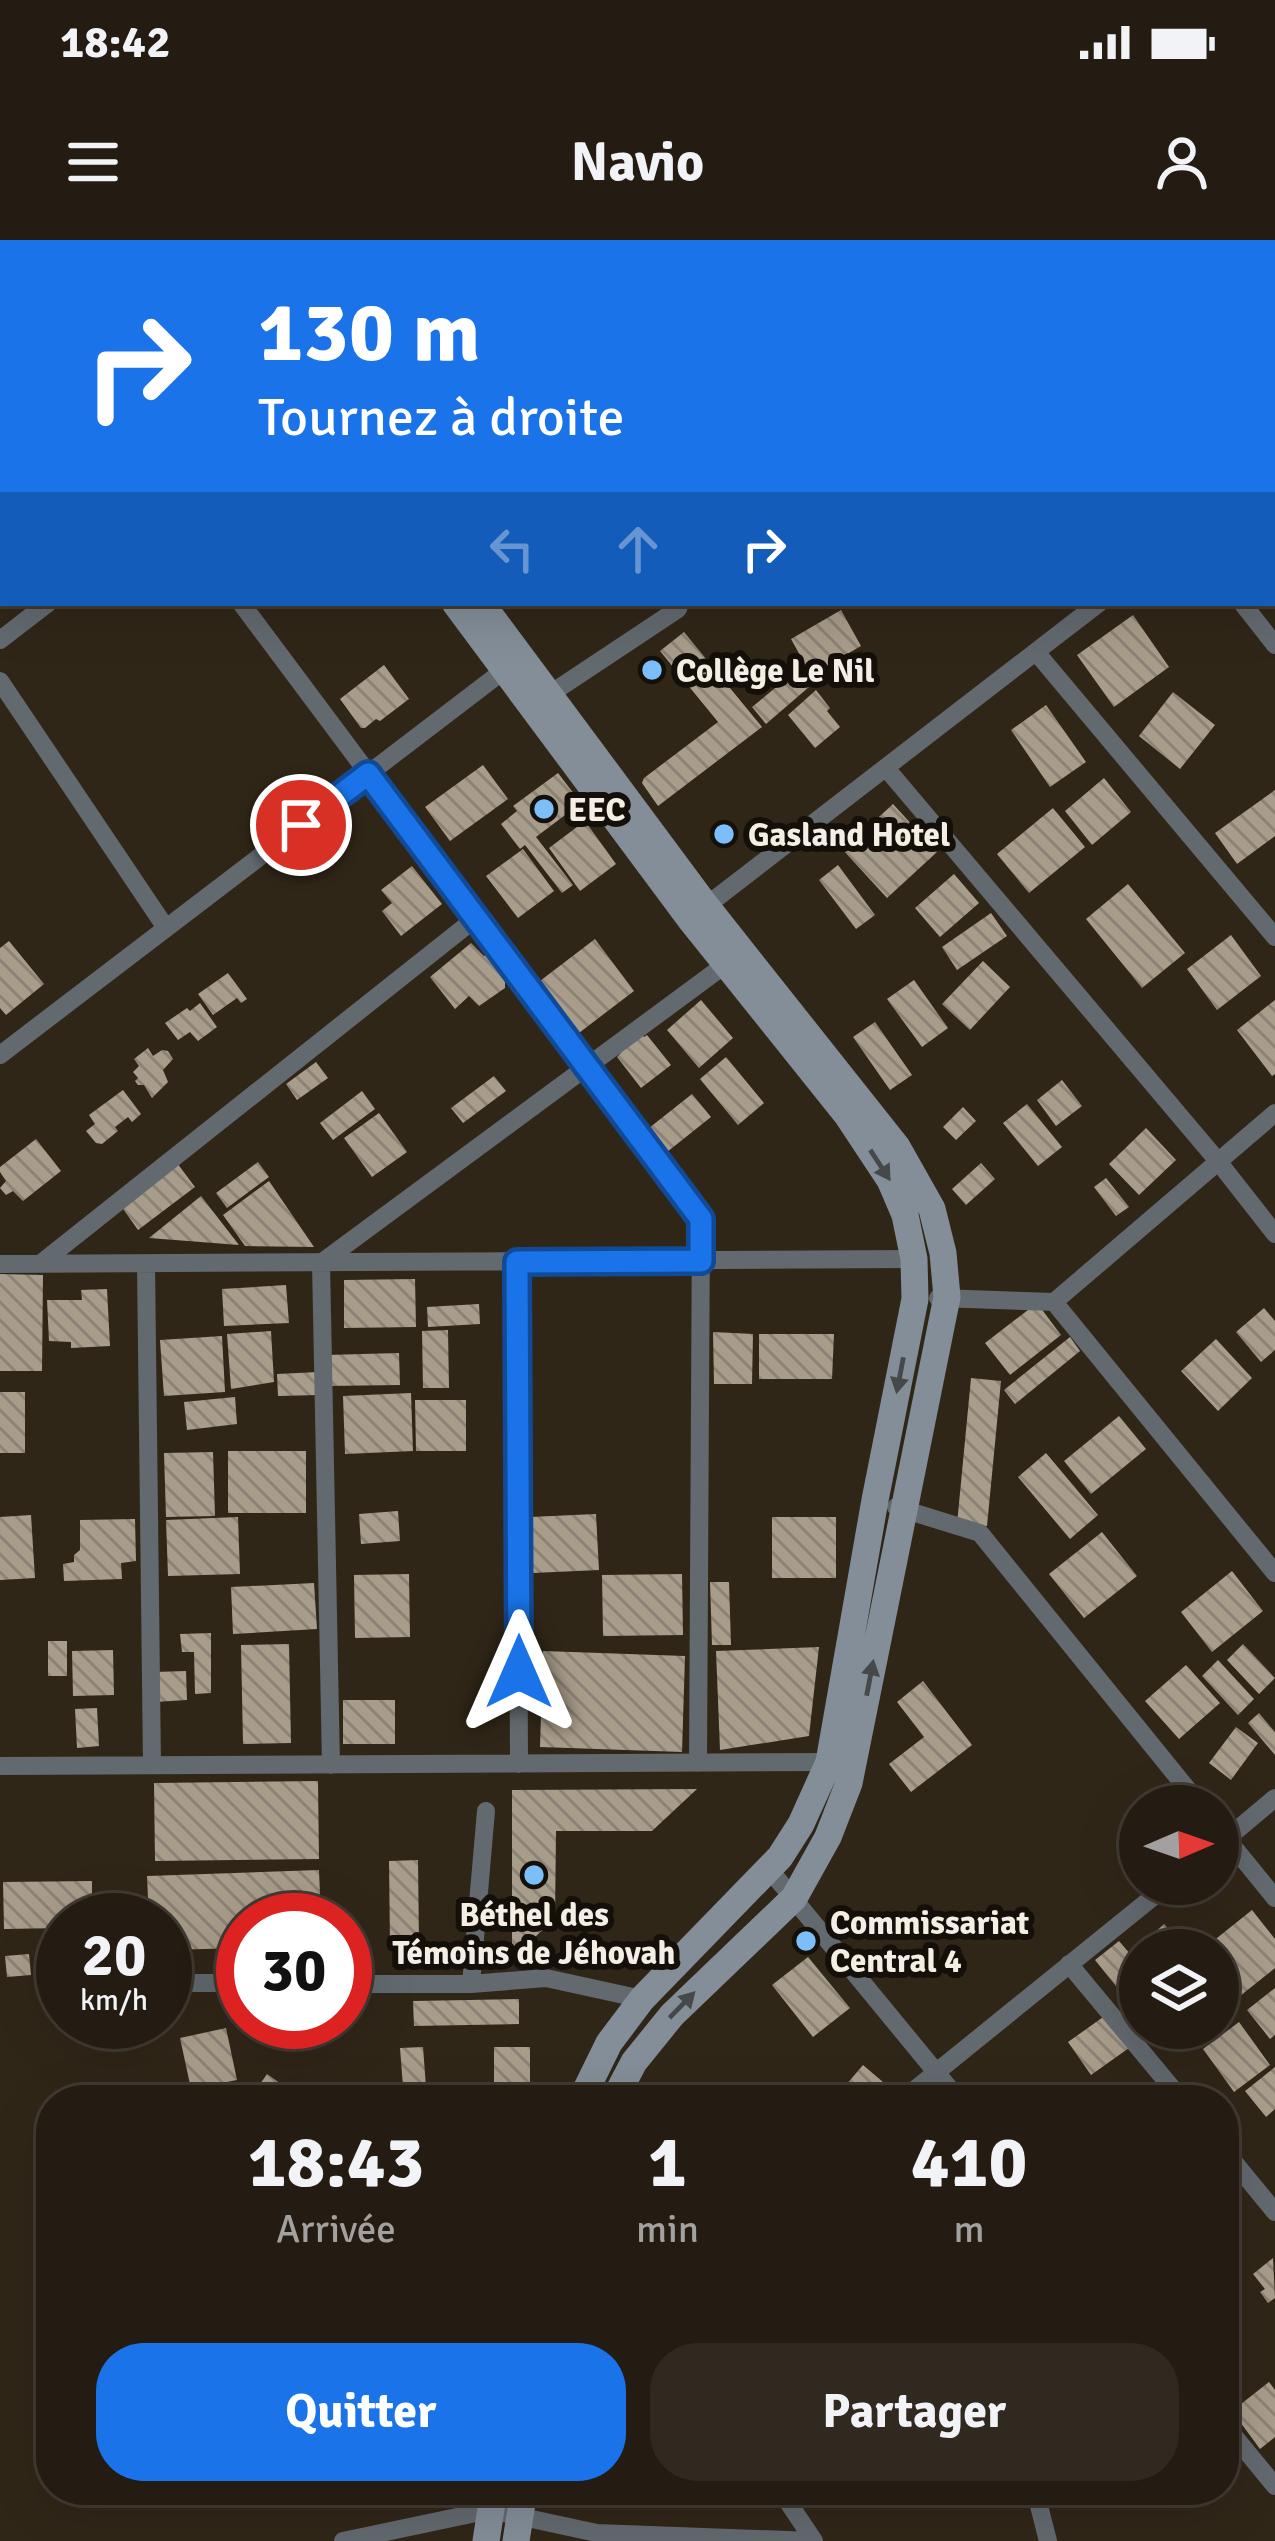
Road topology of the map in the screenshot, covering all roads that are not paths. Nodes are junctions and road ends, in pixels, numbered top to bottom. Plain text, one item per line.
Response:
1 (44, 606) edge
2 (243, 606) edge
3 (458, 606) edge
4 (483, 606) edge
5 (679, 606) edge
6 (1095, 606) edge
7 (1244, 606) edge
8 (0, 640) edge
9 (1275, 644) edge
10 (1036, 652) junction
11 (513, 664) junction
12 (0, 681) edge
13 (550, 694) junction
14 (886, 768) junction
15 (368, 774) junction
16 (706, 906) junction
17 (476, 918) junction
18 (166, 928) junction
19 (1275, 937) edge
20 (726, 964) junction
21 (0, 1055) edge
22 (589, 1068) junction
23 (1275, 1113) edge
24 (1216, 1160) junction
25 (1275, 1234) edge
26 (914, 1259) junction
27 (701, 1261) junction
28 (517, 1262) junction
29 (321, 1263) junction
30 (0, 1264) edge
31 (40, 1264) junction
32 (146, 1264) junction
33 (947, 1297) junction
34 (915, 1299) junction
35 (1054, 1302) junction
36 (875, 1500) junction
37 (904, 1509) junction
38 (1275, 1574) edge
39 (829, 1762) junction
40 (698, 1763) junction
41 (519, 1764) junction
42 (331, 1765) junction
43 (0, 1766) edge
44 (152, 1766) junction
45 (1184, 1785) edge
46 (1275, 1798) edge
47 (485, 1811) dead end
48 (1239, 1824) edge
49 (1239, 1857) edge
50 (769, 1869) junction
51 (794, 1898) junction
52 (1275, 1898) edge
53 (1143, 1905) edge
54 (1070, 1964) junction
55 (372, 1984) edge
56 (471, 1984) junction
57 (642, 1999) junction
58 (936, 2072) junction
59 (588, 2085) edge
60 (622, 2085) edge
61 (920, 2085) edge
62 (947, 2085) edge
63 (1171, 2085) edge
64 (1239, 2168) edge
65 (1275, 2212) edge
66 (1239, 2442) edge
67 (1275, 2486) edge
68 (474, 2505) edge
69 (491, 2505) edge
70 (790, 2505) edge
71 (1039, 2505) edge
72 (520, 2516) edge
73 (778, 2540) edge
74 (343, 2541) edge
75 (486, 2541) edge
76 (814, 2541) edge
77 (1048, 2541) edge

1 - 8 street
2 - 15 street
3 - 11 main road
4 - 11 main road
5 - 13 street
6 - 10 street
7 - 9 street
10 - 14 street
10 - 19 street
11 - 13 main road
11 - 15 street
11 - 20 main road
12 - 18 street
13 - 16 main road
14 - 16 street
14 - 24 street
15 - 17 street
15 - 18 street
16 - 33 main road
17 - 22 street
17 - 31 street
18 - 21 street
20 - 22 street
20 -> 26 main road
22 - 27 street
22 - 29 street
23 - 24 street
24 - 25 street
24 - 35 street
26 - 27 street
26 - 34 main road
27 - 28 street
27 - 40 street
28 - 29 street
28 - 41 street
29 - 32 street
29 - 42 street
30 - 31 street
31 - 32 street
32 - 44 street
33 - 34 street
33 - 35 street
33 - 37 main road
34 -> 36 main road
35 - 38 street
36 - 37 street
36 - 39 main road
37 - 45 street
51 -> 37 main road
39 - 40 street
39 - 50 main road
40 - 41 street
41 - 42 street
42 - 44 street
43 - 44 street
46 - 48 street
47 - 56 street
49 - 52 street
50 - 51 street
50 - 57 main road
51 - 58 street
60 -> 51 main road
53 - 54 street
54 - 58 street
54 - 63 street
55 - 56 street
56 - 57 street
57 - 59 main road
58 - 61 street
58 - 62 street
64 - 65 street
66 - 67 street
68 - 74 street
69 - 75 main road
70 - 76 street
71 - 77 street
72 - 73 street
73 - 76 street

